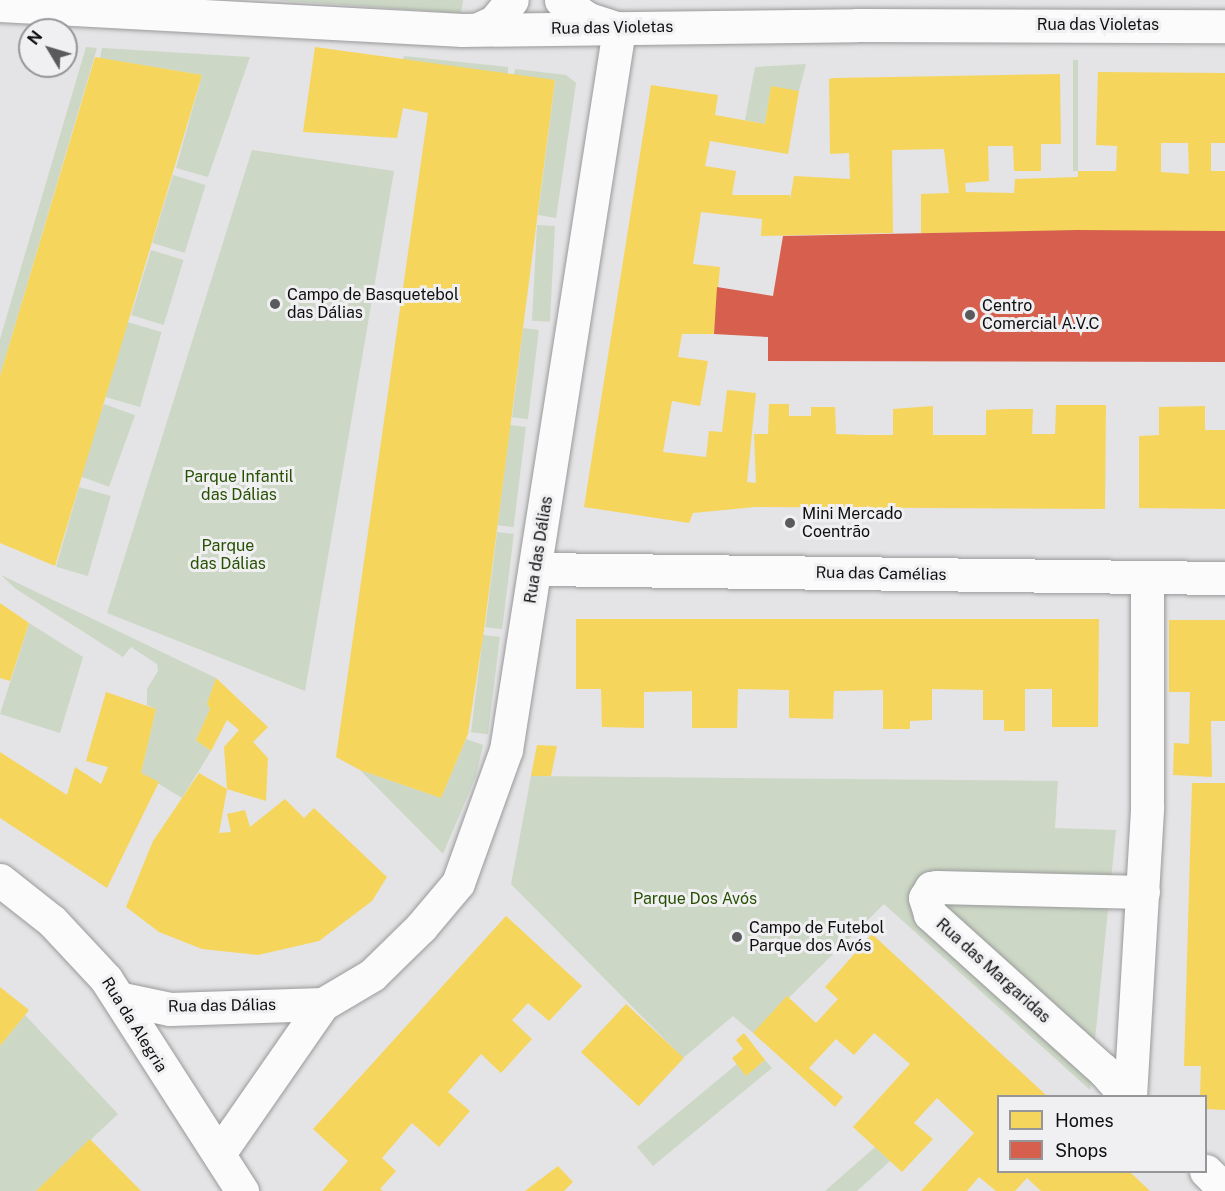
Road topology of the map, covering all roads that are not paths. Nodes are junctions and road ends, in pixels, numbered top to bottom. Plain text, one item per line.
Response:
1 (512, 0) edge
2 (561, 0) edge
3 (0, 5) edge
4 (859, 12) edge
5 (1225, 26) edge
6 (478, 29) junction
7 (619, 29) junction
8 (537, 569) junction
9 (1225, 578) edge
10 (1147, 579) junction
11 (3, 889) edge
12 (1143, 892) junction
13 (122, 999) junction
14 (323, 1004) junction
15 (1127, 1095) edge
16 (1128, 1095) edge
17 (220, 1152) junction
18 (1207, 1172) edge
19 (1225, 1190) edge
20 (242, 1191) edge

1 - 6 street
2 - 7 street
3 - 6 street, Rua das Violetas
4 - 5 street, Rua das Violetas
4 - 7 street, Rua das Violetas
6 - 7 street, Rua das Violetas
7 - 8 street, Rua das Dálias
8 - 10 street, Rua das Camélias
8 - 14 street, Rua das Dálias
9 - 10 street, Rua das Camélias
10 - 12 street, Rua das Margaridas
11 - 13 street, Rua da Alegria
12 - 15 street, Rua das Margaridas
12 - 16 street, Rua das Margaridas
13 - 14 street, Rua das Dálias
13 - 17 street, Rua da Alegria
14 - 17 street, Rua das Dálias
17 - 20 street, Rua da Alegria
18 - 19 street

